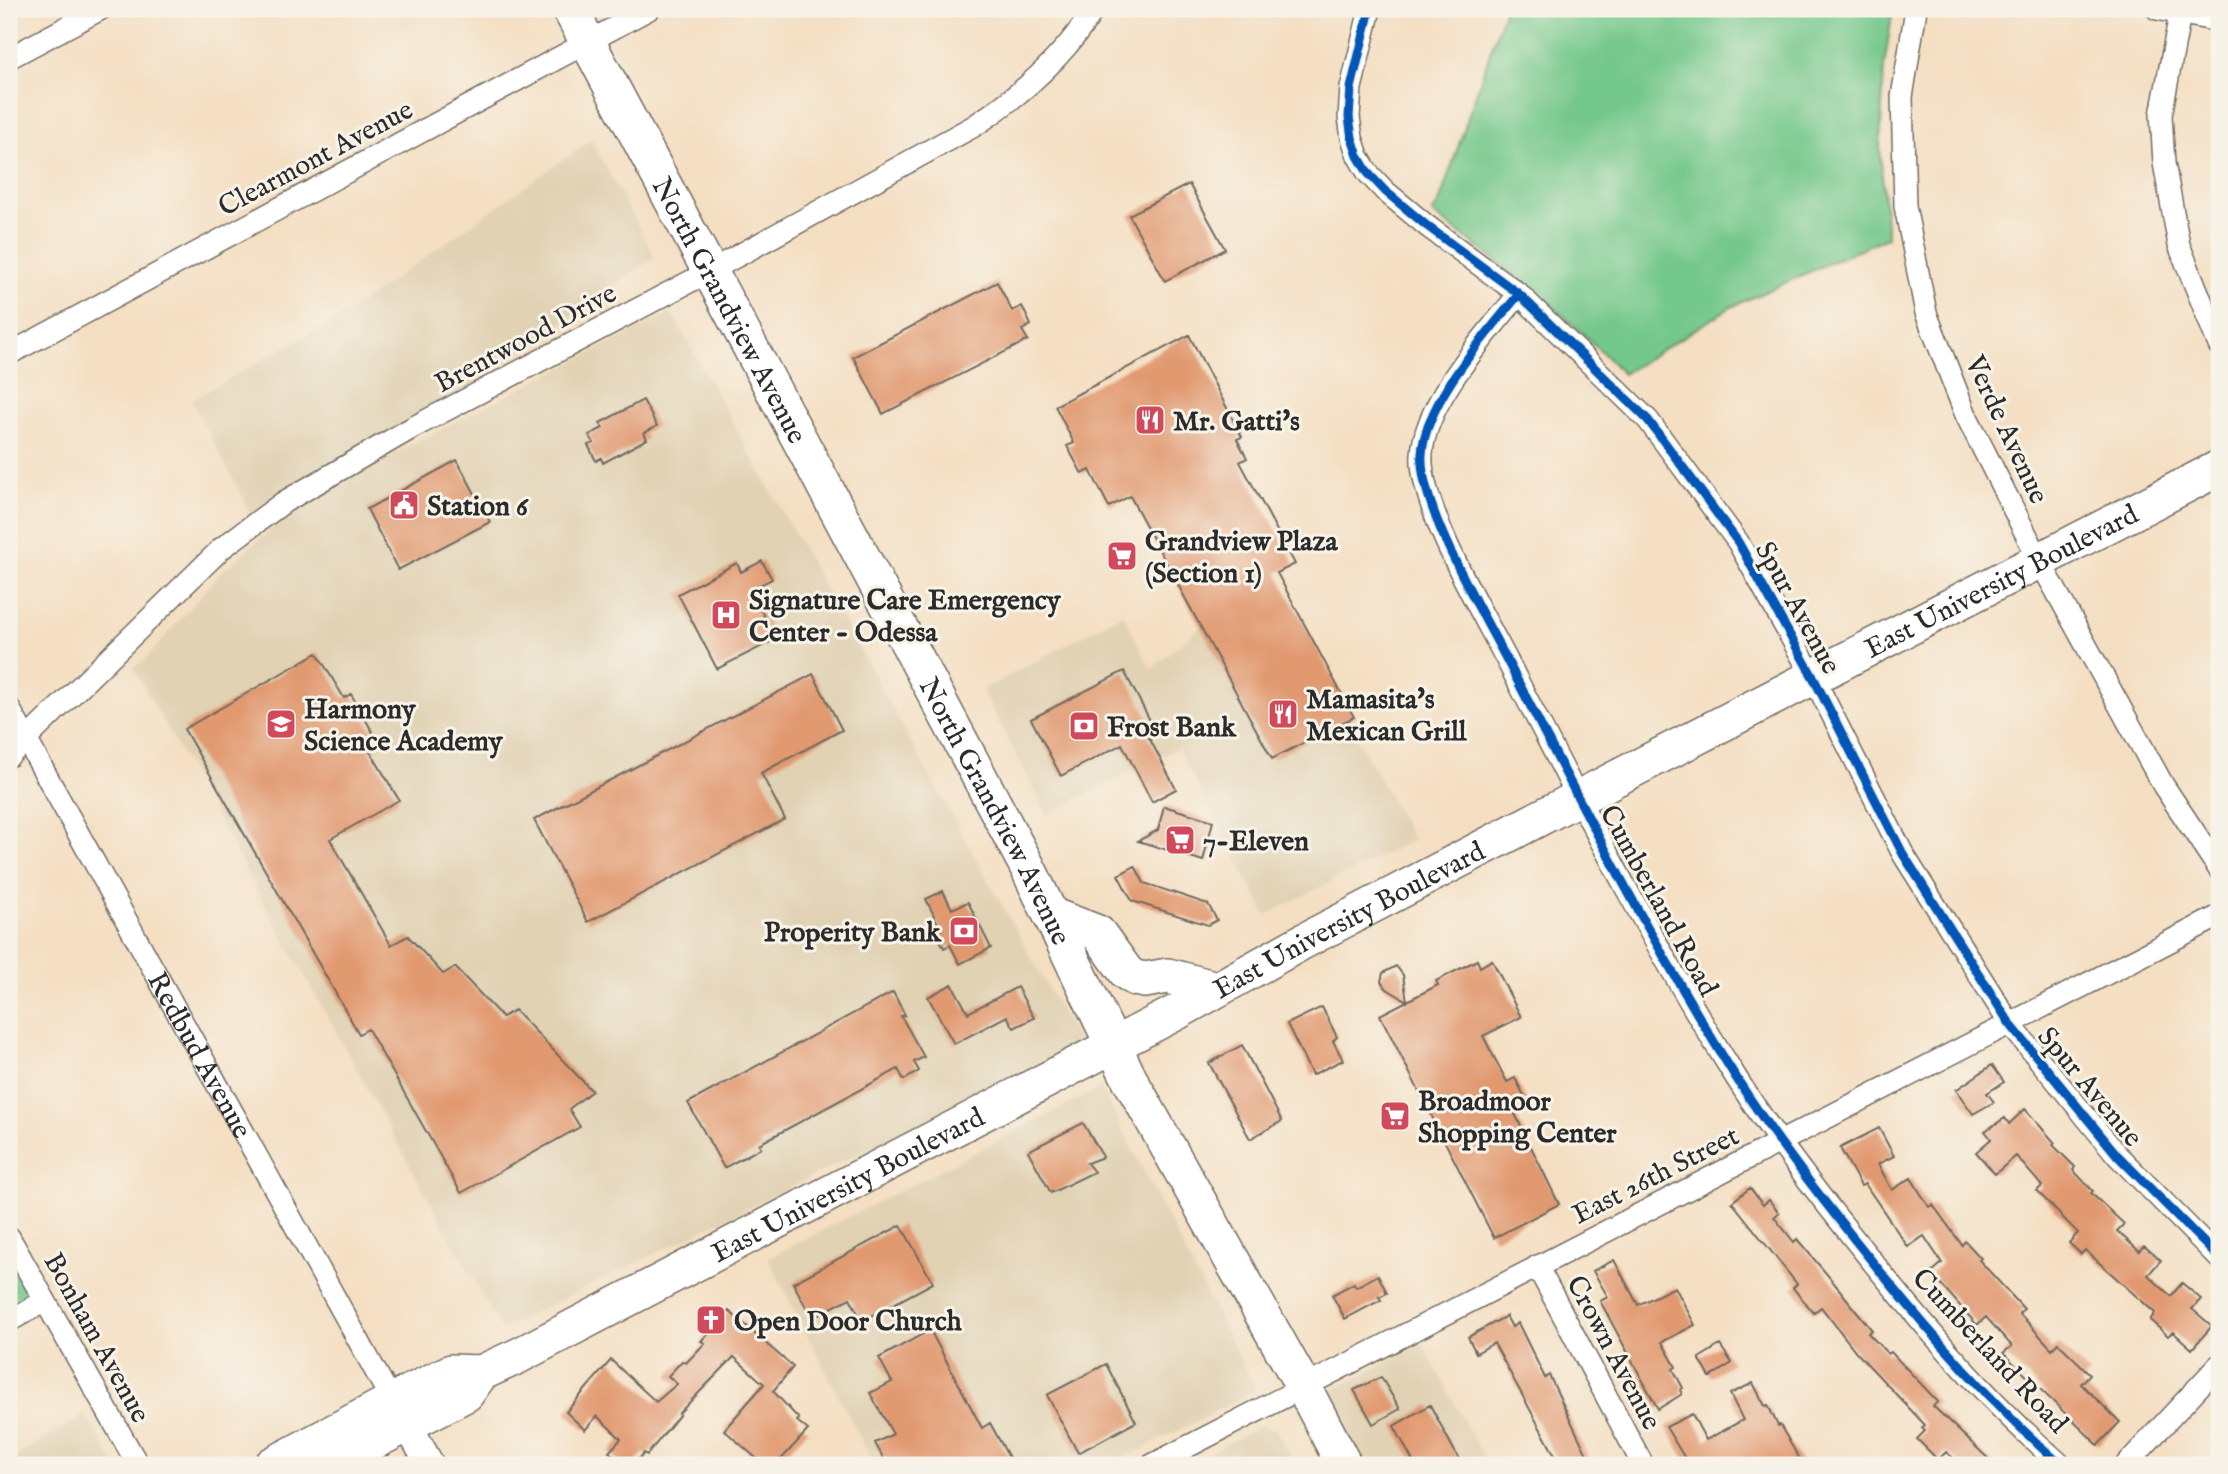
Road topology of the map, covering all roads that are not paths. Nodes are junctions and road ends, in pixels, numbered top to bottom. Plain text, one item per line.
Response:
1 (101, 9) edge
2 (570, 9) edge
3 (649, 9) edge
4 (1094, 9) edge
5 (1370, 9) edge
6 (1916, 9) edge
7 (2157, 9) edge
8 (2181, 11) edge
9 (2219, 21) edge
10 (587, 42) junction
11 (9, 58) edge
12 (710, 271) junction
13 (1519, 293) junction
14 (2219, 345) edge
15 (9, 354) edge
16 (2219, 468) edge
17 (2039, 560) junction
18 (1812, 677) junction
19 (9, 708) edge
20 (27, 741) junction
21 (9, 756) edge
22 (1578, 798) junction
23 (2219, 869) edge
24 (1051, 915) junction
25 (2219, 916) edge
26 (1217, 989) junction
27 (2010, 1024) junction
28 (1112, 1046) junction
29 (1780, 1142) junction
30 (9, 1237) edge
31 (2219, 1258) edge
32 (1537, 1266) junction
33 (45, 1301) junction
34 (9, 1321) edge
35 (2219, 1365) edge
36 (1303, 1386) junction
37 (400, 1412) junction
38 (138, 1465) edge
39 (272, 1465) edge
40 (330, 1465) edge
41 (430, 1465) edge
42 (1152, 1465) edge
43 (1345, 1465) edge
44 (1643, 1465) edge
45 (2061, 1465) edge
46 (2126, 1465) edge

1 - 11 street
2 - 10 main road, North Grandview Avenue
3 - 10 street, Clearmont Avenue
4 - 12 street, Brentwood Drive
5 - 13 street, Spur Avenue
6 - 17 street, Verde Avenue
7 - 8 street
8 - 9 street
8 - 14 street
10 - 12 main road, North Grandview Avenue
10 - 15 street, Clearmont Avenue
12 - 20 street, Brentwood Drive
12 - 24 main road, North Grandview Avenue
13 - 18 street, Spur Avenue
13 - 22 street, Cumberland Road
16 - 17 main road, East University Boulevard
17 - 18 main road, East University Boulevard
17 - 23 street, Verde Avenue
18 - 22 main road, East University Boulevard
18 - 27 street, Spur Avenue
19 - 20 street, Redbud Avenue
20 - 21 street, Brentwood Drive
20 - 37 street, Redbud Avenue
22 - 26 main road, East University Boulevard
22 - 29 street, Cumberland Road
24 - 26 main road
24 - 28 main road, North Grandview Avenue
25 - 27 street, East 26th Street
26 - 28 main road, East University Boulevard
27 - 29 street, East 26th Street
27 - 31 street, Spur Avenue
28 - 36 main road, North Grandview Avenue
28 - 37 main road, East University Boulevard
29 - 32 street, East 26th Street
29 - 45 street, Cumberland Road
30 - 33 street, Bonham Avenue
32 - 36 street, East 26th Street
32 - 44 street, Crown Avenue
33 - 34 street
33 - 38 street, Bonham Avenue
35 - 46 street
36 - 42 street, East 26th Street
36 - 43 main road, North Grandview Avenue
37 - 39 main road, East University Boulevard
37 - 40 main road, East University Boulevard
37 - 41 street, Redbud Avenue

